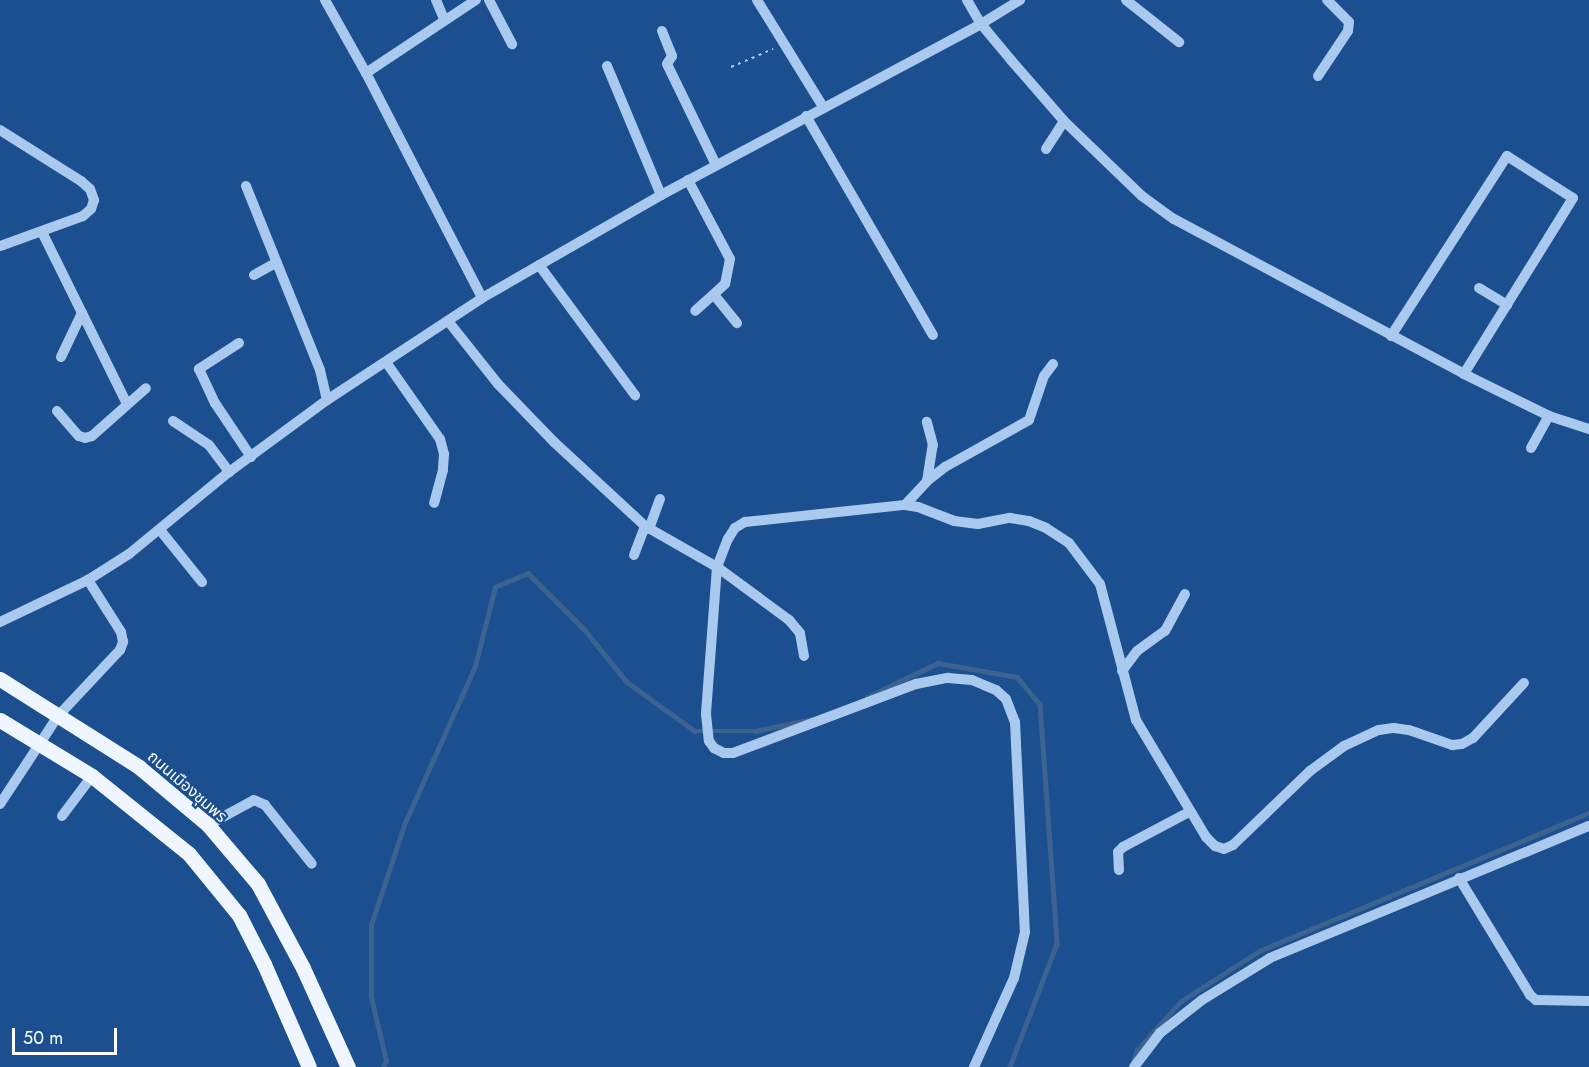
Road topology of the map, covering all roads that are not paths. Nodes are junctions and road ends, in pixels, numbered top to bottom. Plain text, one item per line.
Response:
1 (325, 0) edge
2 (435, 0) edge
3 (476, 0) edge
4 (489, 0) edge
5 (757, 0) edge
6 (967, 0) edge
7 (1020, 0) edge
8 (1126, 0) edge
9 (1327, 0) edge
10 (444, 19) junction
11 (981, 24) junction
12 (662, 31) dead end
13 (1179, 42) dead end
14 (512, 44) dead end
15 (607, 66) dead end
16 (366, 73) junction
17 (1318, 76) dead end
18 (822, 107) junction
19 (806, 116) junction
20 (1064, 121) junction
21 (0, 130) edge
22 (1046, 148) dead end
23 (716, 165) junction
24 (688, 180) junction
25 (246, 186) dead end
26 (661, 195) junction
27 (42, 232) junction
28 (0, 246) edge
29 (277, 262) junction
30 (538, 265) junction
31 (254, 274) dead end
32 (1479, 288) dead end
33 (715, 296) junction
34 (482, 298) junction
35 (1507, 305) junction
36 (695, 311) dead end
37 (82, 312) junction
38 (448, 321) junction
39 (737, 323) dead end
40 (933, 335) dead end
41 (1391, 336) junction
42 (239, 343) dead end
43 (61, 357) dead end
44 (386, 362) junction
45 (1053, 364) dead end
46 (1464, 374) junction
47 (146, 388) dead end
48 (635, 395) dead end
49 (327, 400) junction
50 (127, 404) junction
51 (57, 411) dead end
52 (1549, 416) junction
53 (173, 421) dead end
54 (927, 422) dead end
55 (1589, 429) edge
56 (1531, 448) dead end
57 (251, 457) junction
58 (229, 472) junction
59 (927, 481) junction
60 (660, 499) dead end
61 (434, 503) dead end
62 (905, 505) junction
63 (647, 528) junction
64 (160, 531) junction
65 (634, 555) dead end
66 (717, 567) junction
67 (88, 580) junction
68 (202, 582) dead end
69 (1185, 594) dead end
70 (0, 622) edge
71 (804, 657) dead end
72 (1122, 671) junction
73 (0, 679) edge
74 (1524, 683) dead end
75 (58, 716) junction
76 (0, 720) edge
77 (39, 745) junction
78 (92, 776) junction
79 (0, 804) edge
80 (1189, 812) junction
81 (62, 816) dead end
82 (208, 825) junction
83 (1589, 826) edge
84 (312, 864) dead end
85 (1119, 870) dead end
86 (1458, 878) junction
87 (1589, 1001) edge
88 (309, 1067) edge
89 (348, 1067) edge
90 (974, 1067) edge
91 (1134, 1067) edge

1 - 16 street
2 - 10 street
3 - 10 street
4 - 14 street
5 - 18 street
6 - 11 street
7 - 11 street
8 - 13 street
9 - 17 street
10 - 16 street
11 - 18 street
11 - 20 street
12 - 23 street
15 - 26 street
16 - 34 street
18 - 19 street
19 - 23 street
19 - 40 street
20 - 22 street
20 - 41 street
21 - 27 street
23 - 24 street
24 - 26 street
24 - 33 street
25 - 29 street
26 - 30 street
27 - 28 street
27 - 37 street
29 - 31 street
29 - 49 street
30 - 34 street
30 - 48 street
32 - 35 street
33 - 36 street
33 - 39 street
34 - 38 street
35 - 41 street
35 - 46 street
37 - 43 street
37 - 50 street
38 - 44 street
38 - 63 street
41 - 46 street
42 - 57 street
44 - 49 street
44 - 61 street
45 - 59 street
46 - 52 street
47 - 50 street
49 - 57 street
50 - 51 street
52 - 55 street
52 - 56 street
53 - 58 street
54 - 59 street
57 - 58 street
58 - 64 street
59 - 62 street
60 - 63 street
62 - 66 street
62 - 72 street
63 - 65 street
63 - 66 street
64 - 67 street
64 - 68 street
66 - 71 street
66 - 90 street
67 - 70 street
67 - 75 street
69 - 72 street
72 - 80 street
73 - 75 main road, ถนนเมืองชุมพร
74 - 80 street
75 - 77 street
75 - 82 main road, ถนนเมืองชุมพร
76 - 77 main road
77 - 78 main road
77 - 79 street
78 - 81 street
78 - 88 main road
80 - 85 street
82 - 84 street
82 - 89 main road, ถนนเมืองชุมพร
83 - 86 street
86 - 87 street
86 - 91 street

